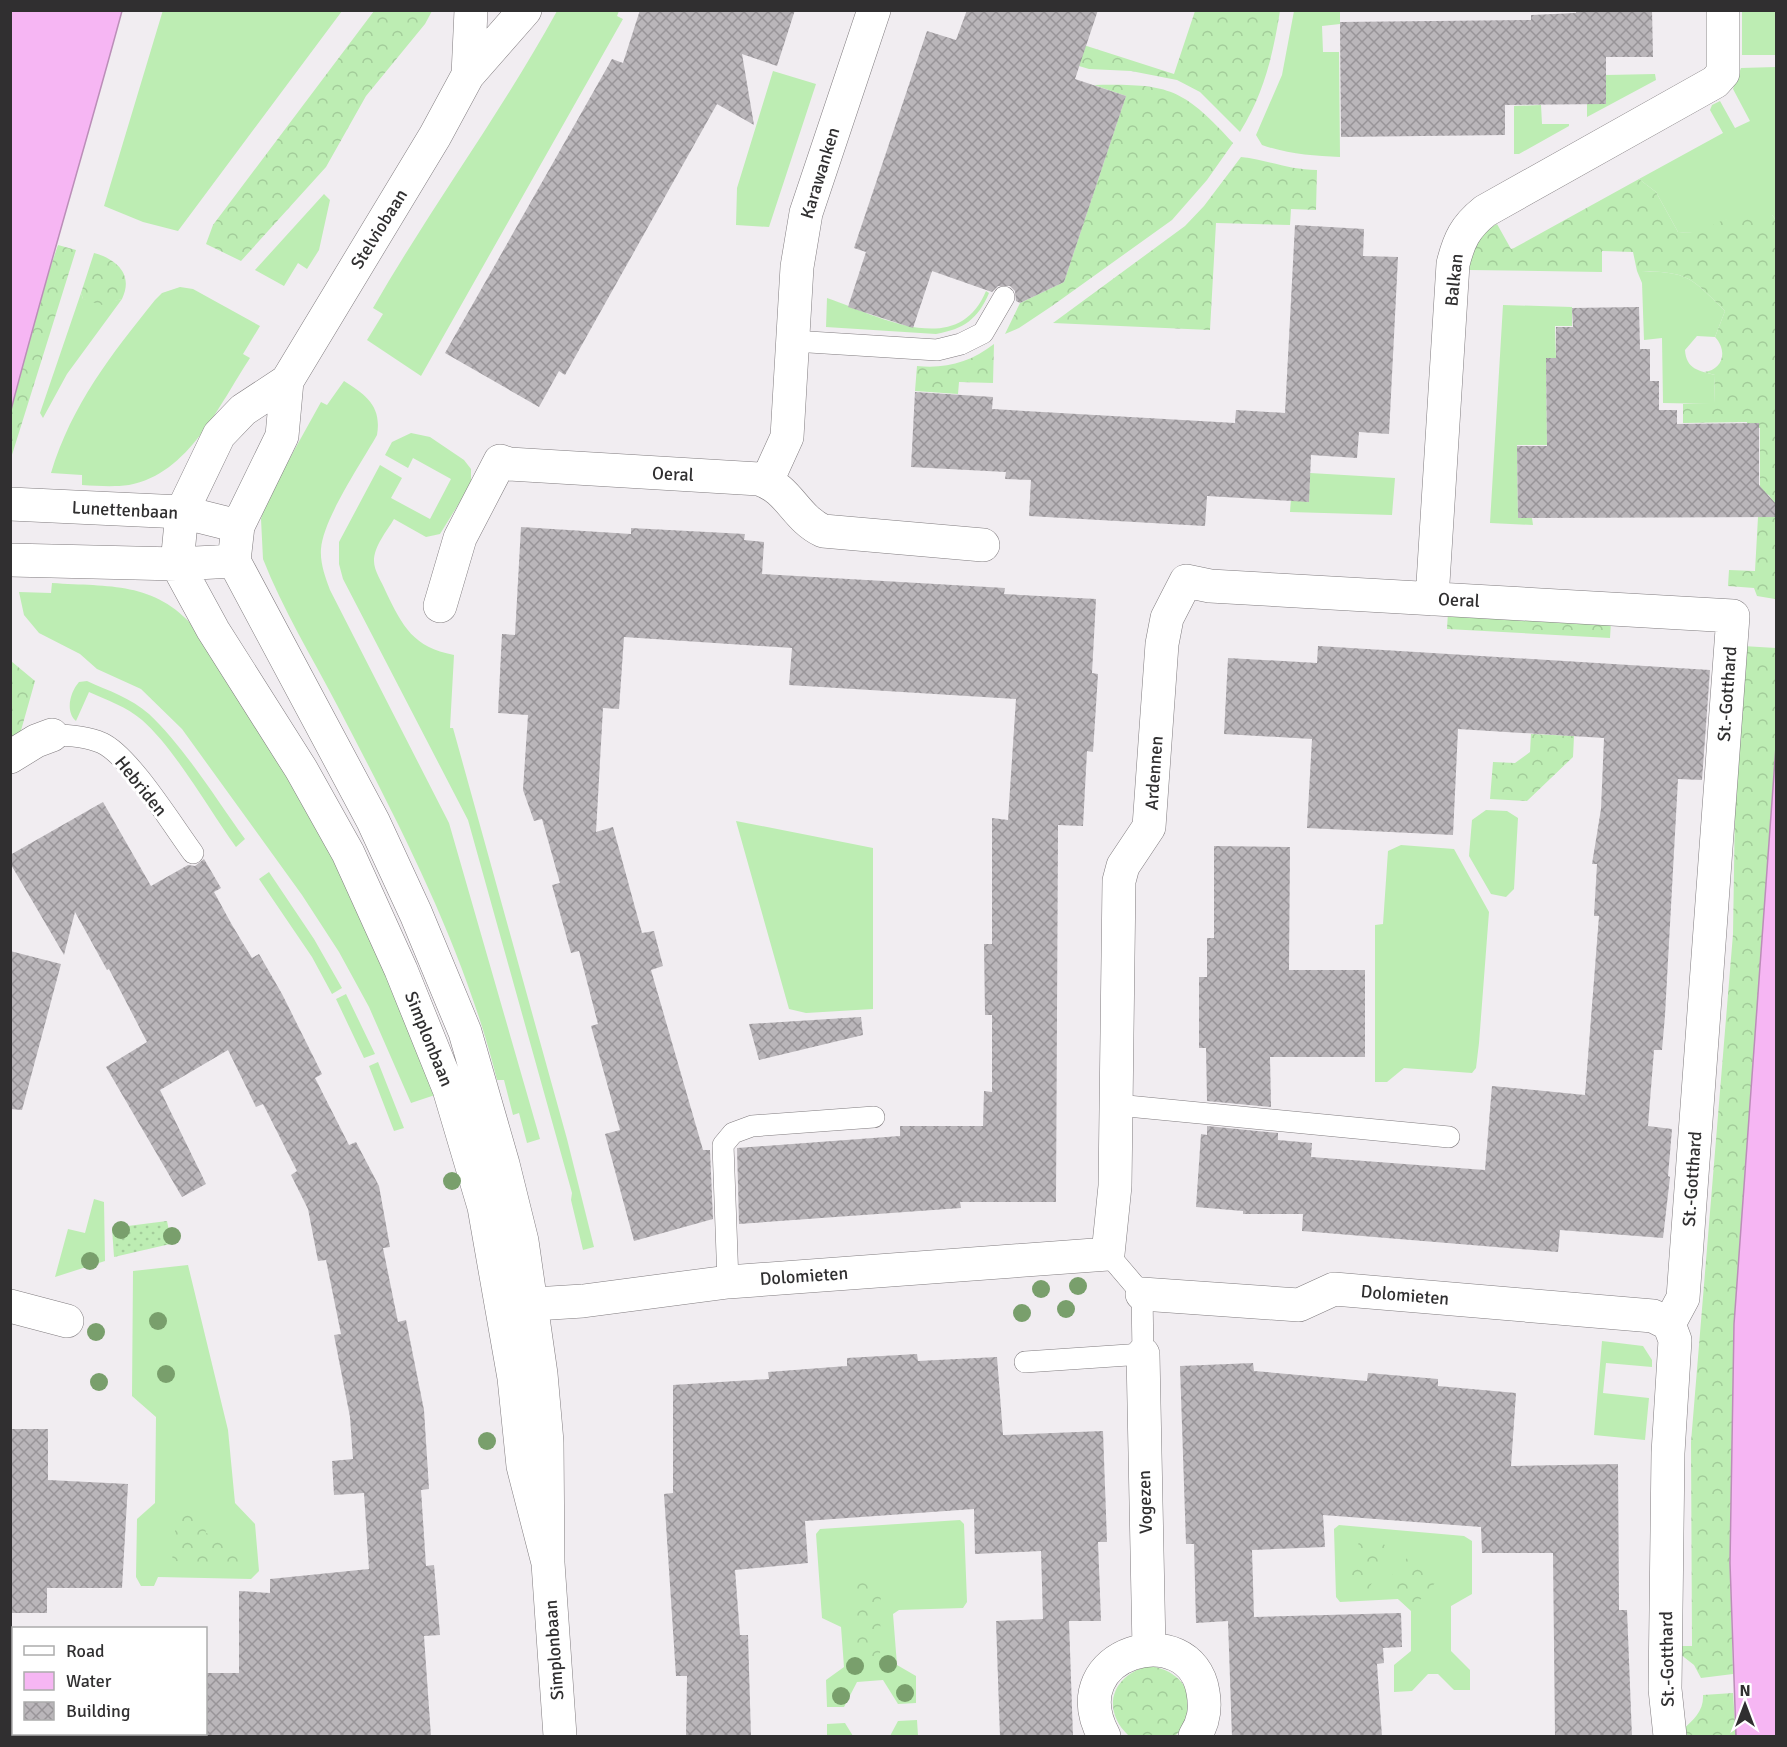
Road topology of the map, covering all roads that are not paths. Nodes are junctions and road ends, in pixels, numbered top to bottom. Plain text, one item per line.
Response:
1 (471, 10) edge
2 (525, 10) edge
3 (874, 10) edge
4 (1723, 10) edge
5 (468, 75) junction
6 (1004, 297) dead end
7 (793, 341) junction
8 (287, 381) junction
9 (767, 482) junction
10 (10, 504) edge
11 (182, 512) junction
12 (238, 526) junction
13 (983, 545) dead end
14 (10, 560) edge
15 (234, 561) junction
16 (177, 564) junction
17 (1186, 581) joint
18 (1432, 599) junction
19 (440, 606) dead end
20 (1733, 616) joint
21 (52, 735) joint
22 (10, 757) edge
23 (193, 853) dead end
24 (1117, 1105) junction
25 (874, 1117) dead end
26 (1449, 1137) dead end
27 (1108, 1254) junction
28 (728, 1282) junction
29 (1142, 1294) junction
30 (532, 1304) junction
31 (10, 1306) edge
32 (500, 1306) junction
33 (67, 1321) dead end
34 (1669, 1324) junction
35 (1143, 1354) junction
36 (1026, 1362) dead end
37 (548, 1563) junction
38 (1149, 1649) junction
39 (560, 1737) edge
40 (1104, 1737) edge
41 (1195, 1737) edge
42 (1670, 1737) edge

1 - 5 street, Stelviobaan
2 - 5 street, Stelviobaan
3 - 7 street, Karawanken
4 - 18 street, Balkan
5 - 8 street, Stelviobaan
6 - 7 lane
7 - 9 street, Karawanken
8 - 11 street, Stelviobaan
8 - 12 street, Stelviobaan
9 - 13 street, Oeral
9 - 19 street, Oeral
10 - 11 street, Lunettenbaan
11 - 12 street, Lunettenbaan
11 - 16 street, Stelviobaan
12 - 15 street, Stelviobaan
14 - 16 street
15 - 16 street
15 - 30 street, Simplonbaan
16 - 32 street, Simplonbaan
17 - 18 street, Oeral
17 - 24 street, Ardennen
18 - 20 street, Oeral
20 - 34 street, St.-Gotthard
21 - 22 street, Hebriden
21 - 23 lane, Hebriden
24 - 26 lane
24 - 27 street, Ardennen
25 - 28 lane
27 - 28 street, Dolomieten
27 - 29 lane
28 - 30 street, Dolomieten
29 - 34 street, Dolomieten
29 - 35 lane
30 - 32 street, Dolomieten
30 - 37 street, Simplonbaan
31 - 33 street
32 - 37 street, Simplonbaan
34 - 42 street, St.-Gotthard
35 - 36 lane
35 - 38 street, Vogezen
37 - 39 street, Simplonbaan
38 - 40 street
38 - 41 street

